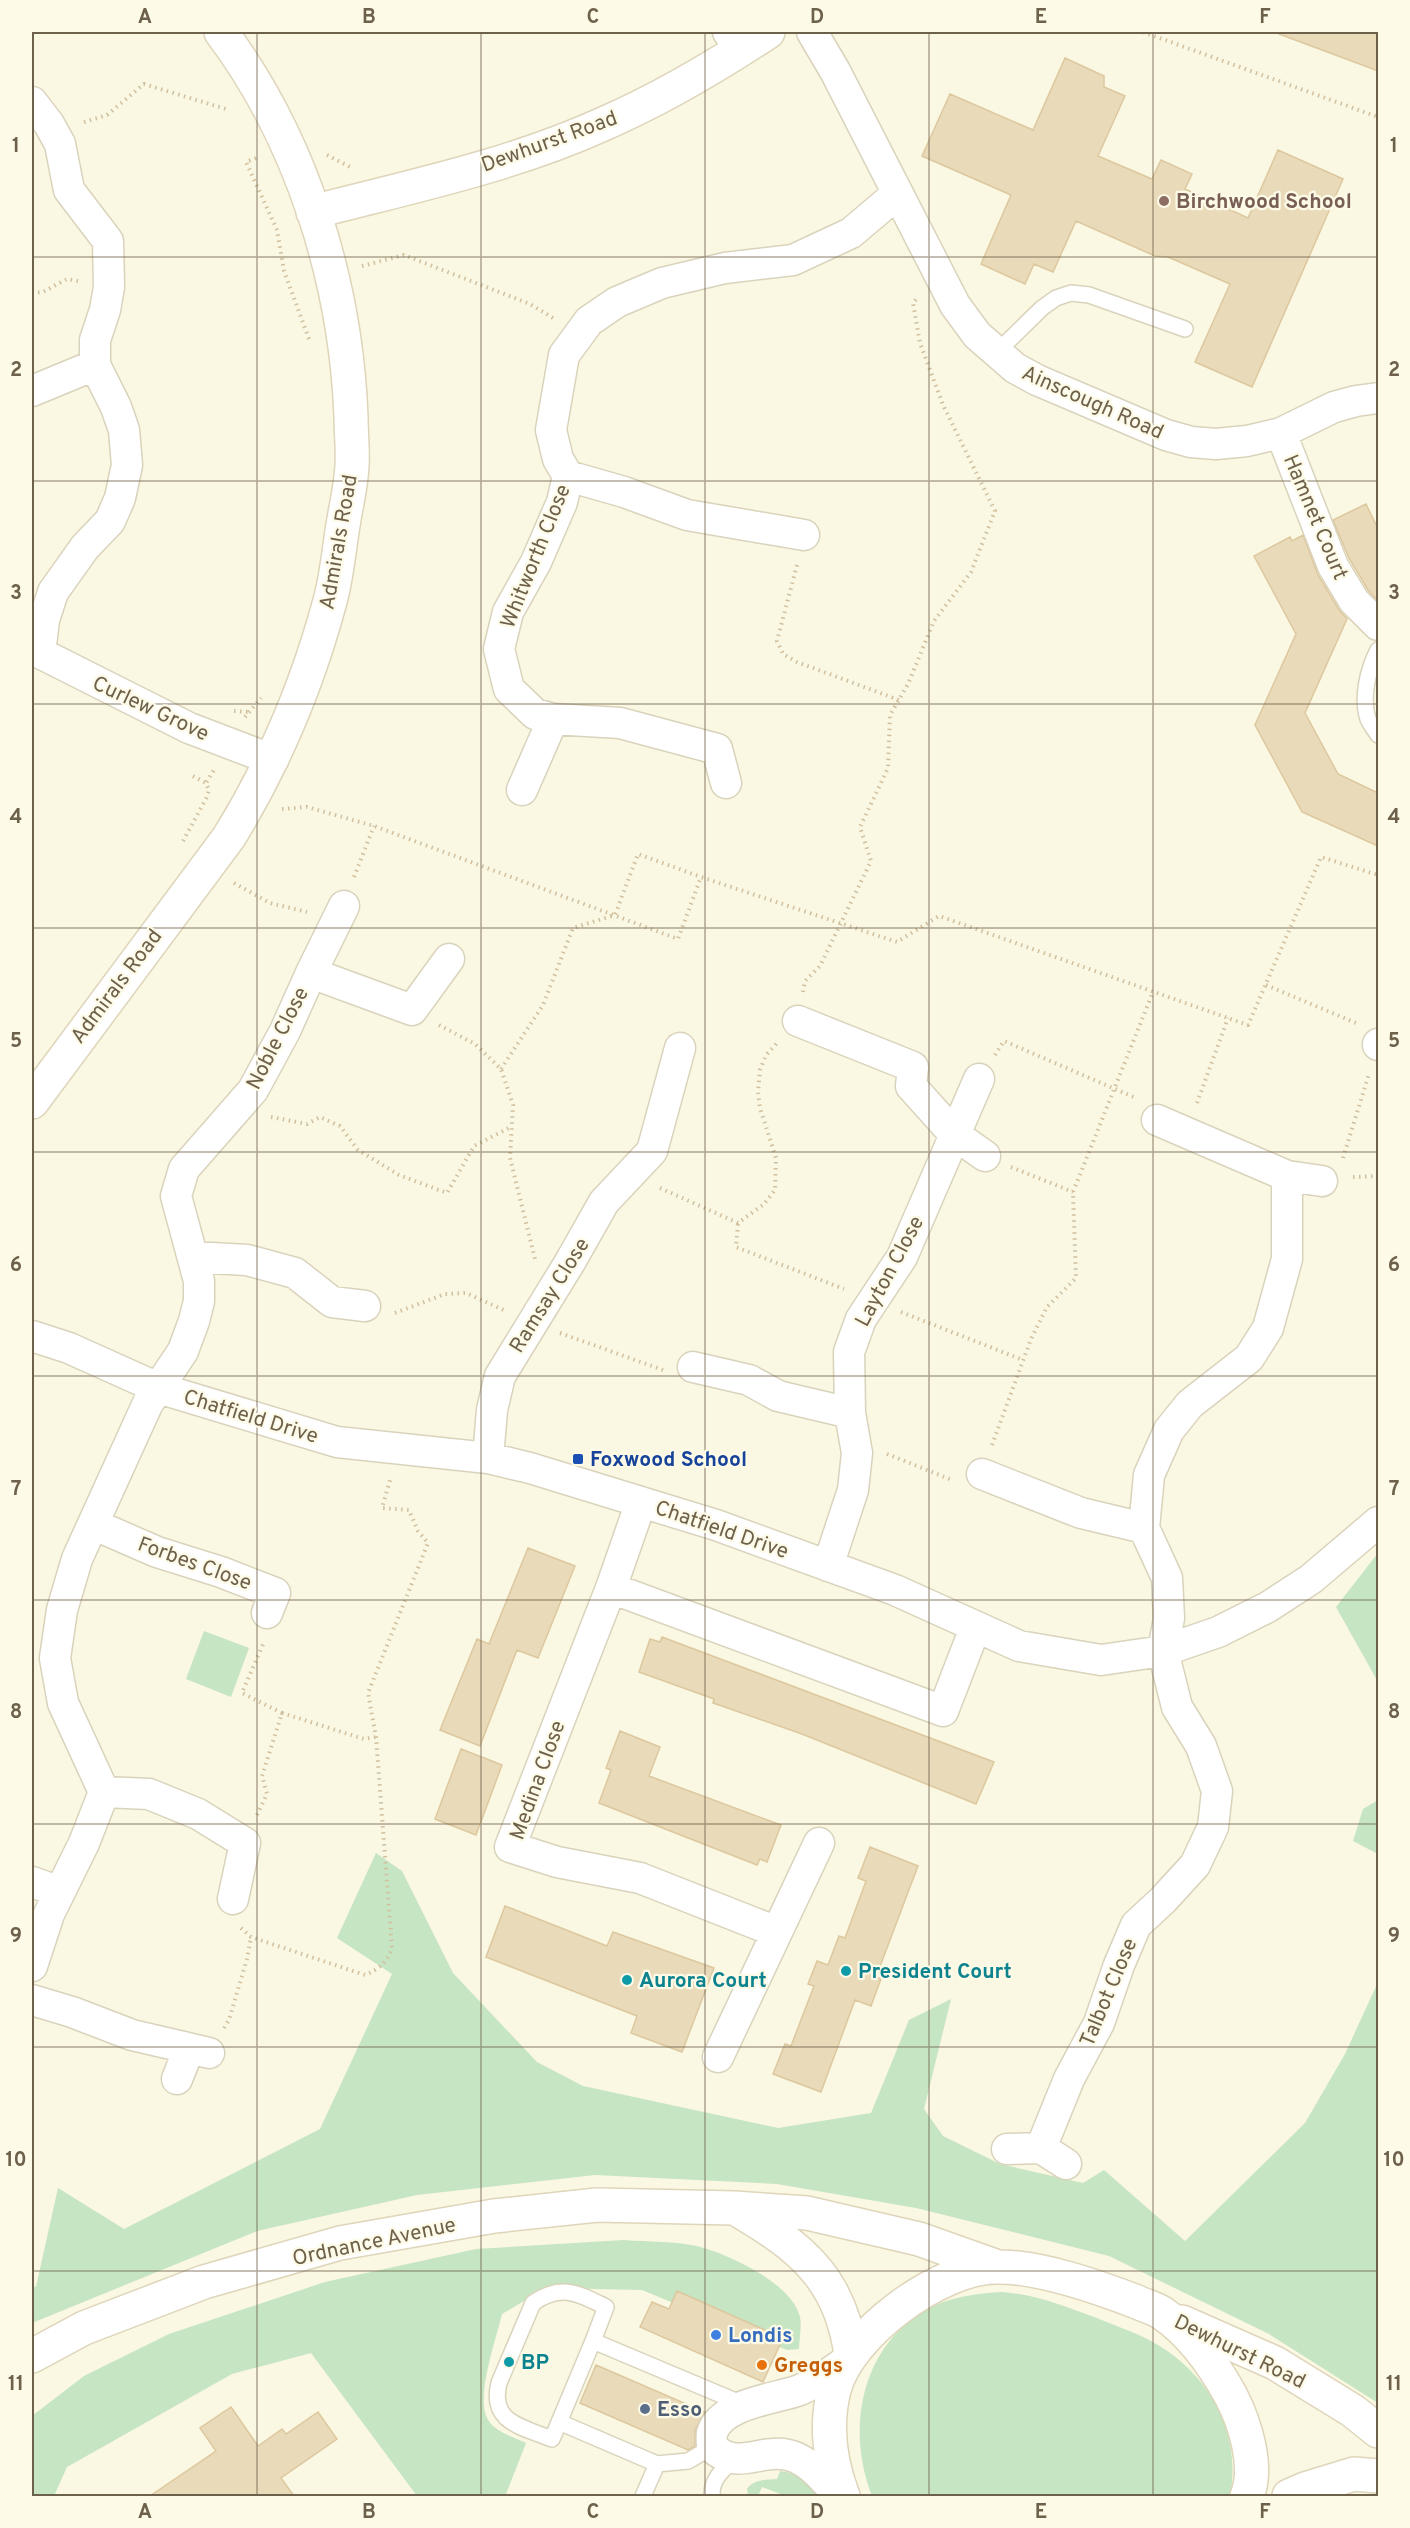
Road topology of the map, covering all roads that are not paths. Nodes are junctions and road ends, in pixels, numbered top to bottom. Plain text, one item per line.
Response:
1 (221, 32) edge
2 (768, 32) edge
3 (812, 32) edge
4 (734, 41) edge
5 (32, 102) edge
6 (897, 194) junction
7 (313, 212) junction
8 (1185, 329) dead end
9 (996, 353) junction
10 (95, 365) junction
11 (32, 391) edge
12 (1378, 398) edge
13 (1281, 433) junction
14 (568, 476) junction
15 (804, 535) road end
16 (1378, 625) edge
17 (1378, 650) edge
18 (36, 651) edge
19 (553, 719) junction
20 (1378, 735) edge
21 (273, 760) junction
22 (726, 783) dead end
23 (522, 790) dead end
24 (341, 913) road end
25 (449, 959) dead end
26 (311, 973) junction
27 (798, 1021) road end
28 (680, 1048) dead end
29 (979, 1079) road end
30 (33, 1094) edge
31 (1157, 1119) dead end
32 (954, 1134) junction
33 (985, 1156) road end
34 (1331, 1174) road end
35 (1287, 1176) junction
36 (194, 1257) junction
37 (365, 1306) dead end
38 (32, 1336) edge
39 (693, 1367) dead end
40 (158, 1388) junction
41 (853, 1427) junction
42 (488, 1458) junction
43 (982, 1474) road end
44 (641, 1502) junction
45 (1378, 1522) edge
46 (95, 1524) junction
47 (1144, 1528) junction
48 (828, 1566) junction
49 (611, 1588) junction
50 (267, 1613) road end
51 (975, 1628) junction
52 (1163, 1651) junction
53 (44, 1655) edge
54 (104, 1792) junction
55 (819, 1843) dead end
56 (32, 1882) edge
57 (60, 1892) junction
58 (233, 1899) road end
59 (777, 1932) junction
60 (32, 1966) edge
61 (32, 2000) edge
62 (718, 2057) dead end
63 (177, 2079) dead end
64 (1041, 2148) junction
65 (1007, 2149) dead end
66 (1066, 2164) dead end
67 (734, 2208) junction
68 (995, 2266) junction
69 (1161, 2312) junction
70 (593, 2341) junction
71 (32, 2356) edge
72 (850, 2357) junction
73 (745, 2405) junction
74 (559, 2422) junction
75 (1378, 2432) edge
76 (723, 2454) junction
77 (657, 2464) junction
78 (1378, 2476) edge
79 (643, 2496) edge
80 (712, 2496) edge
81 (841, 2496) edge
82 (1247, 2496) edge
83 (1289, 2496) edge

1 - 7 street, Admirals Road
2 - 4 street, Dewhurst Road
3 - 6 street, Ainscough Road
4 - 7 street, Dewhurst Road
5 - 10 street
6 - 9 street, Ainscough Road
6 - 14 street, Whitworth Close
7 - 21 street, Admirals Road
8 - 9 lane
9 - 13 street, Ainscough Road
10 - 11 street
10 - 18 street
12 - 13 street, Ainscough Road
13 - 16 street, Hamnet Court
14 - 15 street, Whitworth Close
14 - 19 street, Whitworth Close
17 - 20 lane
18 - 21 street, Curlew Grove
19 - 22 street, Whitworth Close
19 - 23 street
21 - 30 street, Admirals Road
24 - 26 street, Noble Close
25 - 26 street, Noble Close
26 - 36 street, Noble Close
27 - 32 street
28 - 42 street, Ramsay Close
29 - 32 street, Layton Close
31 - 35 street
32 - 33 street
32 - 41 street, Layton Close
34 - 35 street
35 - 47 street
36 - 37 street
36 - 40 street, Noble Close
38 - 40 street, Chatfield Drive
39 - 41 street
40 - 42 street, Chatfield Drive
40 - 46 street
41 - 48 street, Layton Close
42 - 44 street, Chatfield Drive
43 - 47 street
44 - 48 street, Chatfield Drive
44 - 49 street, Medina Close
45 - 52 street, Chatfield Drive
46 - 50 street, Forbes Close
46 - 53 street
47 - 52 street
48 - 51 street, Chatfield Drive
49 - 51 street
49 - 59 street, Medina Close
51 - 52 street, Chatfield Drive
52 - 64 street, Talbot Close
53 - 54 street
54 - 57 street
54 - 58 street
55 - 59 street
56 - 57 street
57 - 60 street
59 - 62 street
61 - 63 street
64 - 65 street
64 - 66 street
67 - 68 street, Ordnance Avenue
67 - 71 street, Ordnance Avenue
67 - 72 street, Ordnance Avenue
68 - 69 street, Dewhurst Road
68 - 72 street
69 - 75 street, Dewhurst Road
69 - 82 street
70 - 73 lane
70 - 74 lane
70 - 74 lane
72 - 73 street
72 - 81 street
73 - 76 street
74 - 77 lane
76 - 77 lane
76 - 80 lane
76 - 81 street
77 - 79 lane
78 - 83 street

